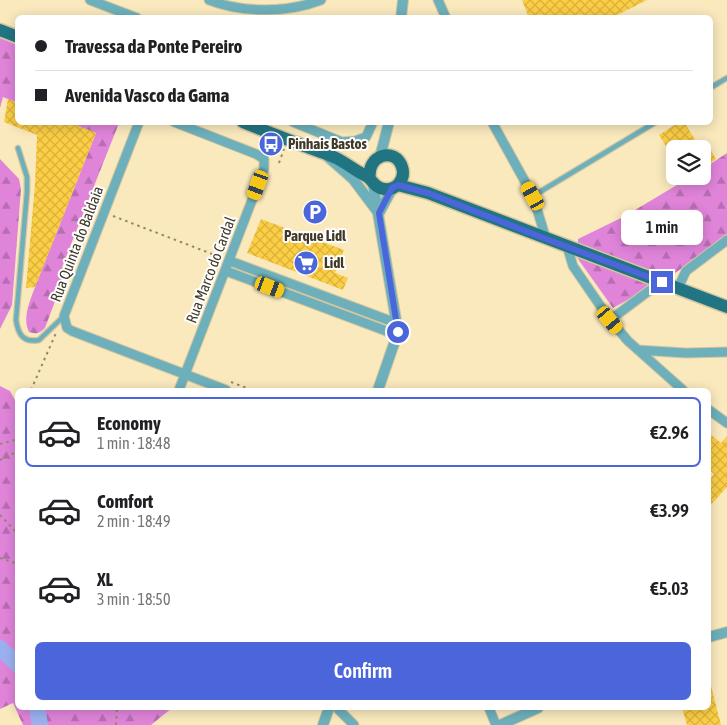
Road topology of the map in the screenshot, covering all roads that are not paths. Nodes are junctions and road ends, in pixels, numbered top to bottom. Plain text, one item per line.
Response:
1 (90, 0) edge
2 (209, 0) edge
3 (403, 0) edge
4 (438, 0) edge
5 (317, 1) edge
6 (129, 15) edge
7 (401, 15) edge
8 (445, 15) edge
9 (0, 30) edge
10 (15, 35) edge
11 (727, 78) edge
12 (713, 86) edge
13 (138, 125) edge
14 (182, 125) edge
15 (251, 125) edge
16 (300, 125) edge
17 (372, 125) edge
18 (389, 125) edge
19 (494, 125) edge
20 (651, 125) edge
21 (18, 148) dead end
22 (323, 153) junction
23 (336, 158) junction
24 (382, 158) junction
25 (372, 181) junction
26 (398, 182) junction
27 (533, 196) junction
28 (379, 213) junction
29 (546, 239) junction
30 (727, 240) edge
31 (567, 246) junction
32 (230, 261) junction
33 (226, 271) junction
34 (662, 282) junction
35 (678, 288) junction
36 (727, 306) edge
37 (64, 316) junction
38 (610, 320) junction
39 (396, 323) junction
40 (397, 335) junction
41 (638, 350) junction
42 (727, 352) edge
43 (185, 374) junction
44 (180, 388) edge
45 (221, 388) edge
46 (379, 388) edge
47 (681, 388) edge
48 (711, 411) edge
49 (727, 423) edge
50 (727, 632) edge
51 (711, 636) edge
52 (327, 710) edge
53 (338, 710) edge
54 (490, 710) edge
55 (534, 710) edge
56 (323, 725) edge
57 (354, 725) edge
58 (496, 725) edge
59 (500, 725) edge

1 - 6 street
2 - 5 street
3 - 7 street
4 - 8 street
9 - 10 main road
11 - 12 lane
13 - 37 street, Rua Quinta do Baldaia
14 - 32 street, Rua Marco do Cardal
15 - 22 main road
16 - 17 street
18 - 24 street
19 - 27 street
20 - 27 lane
21 - 37 lane
22 - 23 main road
22 - 28 street
23 - 24 main road
23 - 25 main road
24 - 25 main road
24 - 26 main road
25 - 26 main road
25 - 28 street
26 - 28 street
26 - 29 main road
27 - 29 street
28 - 39 street
29 - 31 main road
30 - 35 street
31 - 34 main road
31 - 38 street
32 - 33 street, Rua Marco do Cardal
32 - 39 street
33 - 40 street
33 - 43 street, Rua Marco do Cardal
34 - 35 main road
34 - 38 street
35 - 36 main road
37 - 43 street, Rua Quinta do Baldaia
38 - 41 street
39 - 40 street
40 - 46 street
41 - 42 street
41 - 47 street
43 - 44 street, Rua Marco do Cardal
43 - 45 street, Rua Quinta do Baldaia
48 - 49 street
50 - 51 street
52 - 56 street
53 - 57 street
54 - 58 street
55 - 59 street

